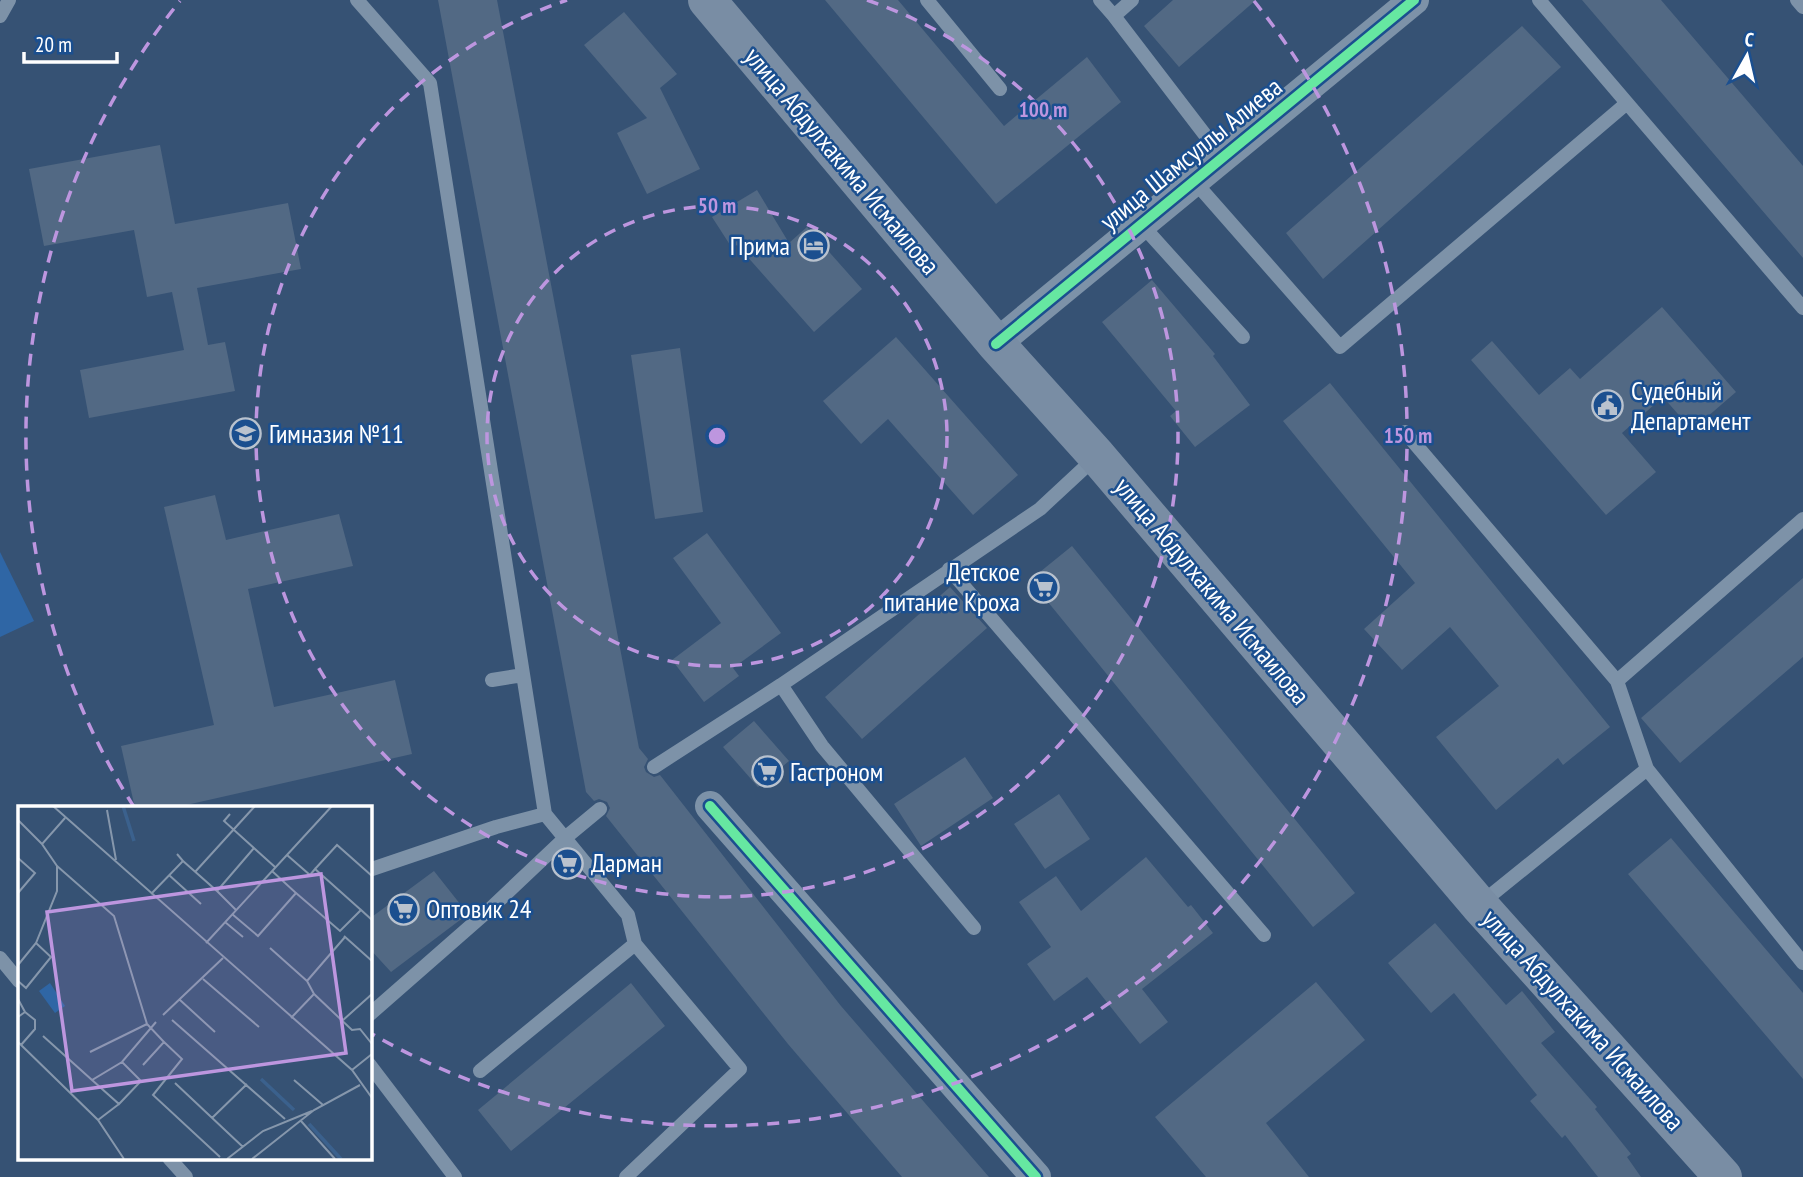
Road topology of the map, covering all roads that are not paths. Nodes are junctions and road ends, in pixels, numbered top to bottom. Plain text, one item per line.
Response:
1 (9, 0) edge
2 (357, 0) edge
3 (707, 0) edge
4 (927, 0) edge
5 (1100, 0) edge
6 (1132, 0) edge
7 (1414, 0) edge
8 (1539, 0) edge
9 (1797, 0) edge
10 (1803, 7) edge
11 (0, 16) edge
12 (1114, 16) junction
13 (1000, 89) dead end
14 (1626, 103) junction
15 (1222, 157) junction
16 (1194, 181) junction
17 (1141, 224) junction
18 (1803, 308) edge
19 (1243, 337) dead end
20 (996, 344) junction
21 (1405, 432) dead end
22 (1097, 456) junction
23 (1803, 519) edge
24 (949, 569) junction
25 (523, 675) junction
26 (492, 680) dead end
27 (1617, 681) junction
28 (781, 685) junction
29 (654, 766) dead end
30 (1647, 769) junction
31 (710, 806) dead end
32 (600, 809) dead end
33 (545, 814) junction
34 (565, 838) junction
35 (371, 869) edge
36 (1479, 905) junction
37 (974, 928) dead end
38 (1264, 935) dead end
39 (635, 944) junction
40 (0, 958) edge
41 (1803, 962) edge
42 (18, 980) edge
43 (371, 1013) edge
44 (371, 1067) edge
45 (480, 1072) dead end
46 (171, 1160) edge
47 (186, 1177) edge
48 (455, 1177) edge
49 (626, 1177) edge
50 (1036, 1177) edge
51 (1723, 1177) edge

1 - 11 lane
2 - 25 lane
3 - 20 main road, улица Абдулхакима Исмаилова
4 - 13 lane
5 - 12 lane
6 - 12 lane
7 - 15 street, улица Шамсуллы Алиева
8 - 14 lane
9 - 10 lane
12 - 15 lane
14 - 16 lane
14 - 18 lane
15 - 16 street, улица Шамсуллы Алиева
16 - 17 street, улица Шамсуллы Алиева
17 - 19 lane
17 - 20 street, улица Шамсуллы Алиева
20 - 22 main road, улица Абдулхакима Исмаилова
21 - 27 lane
22 - 24 lane
22 - 36 main road, улица Абдулхакима Исмаилова
23 - 27 lane
24 - 28 lane
24 - 38 lane
25 - 26 lane
25 - 33 lane
27 - 30 lane
28 - 29 lane
28 - 37 lane
30 - 36 lane
30 - 41 lane
31 - 50 street
32 - 34 lane
33 - 34 lane
33 - 35 lane
34 - 39 lane
34 - 43 lane
36 - 51 main road, улица Абдулхакима Исмаилова
39 - 45 lane
39 - 49 lane
40 - 42 lane
44 - 48 lane
46 - 47 lane

